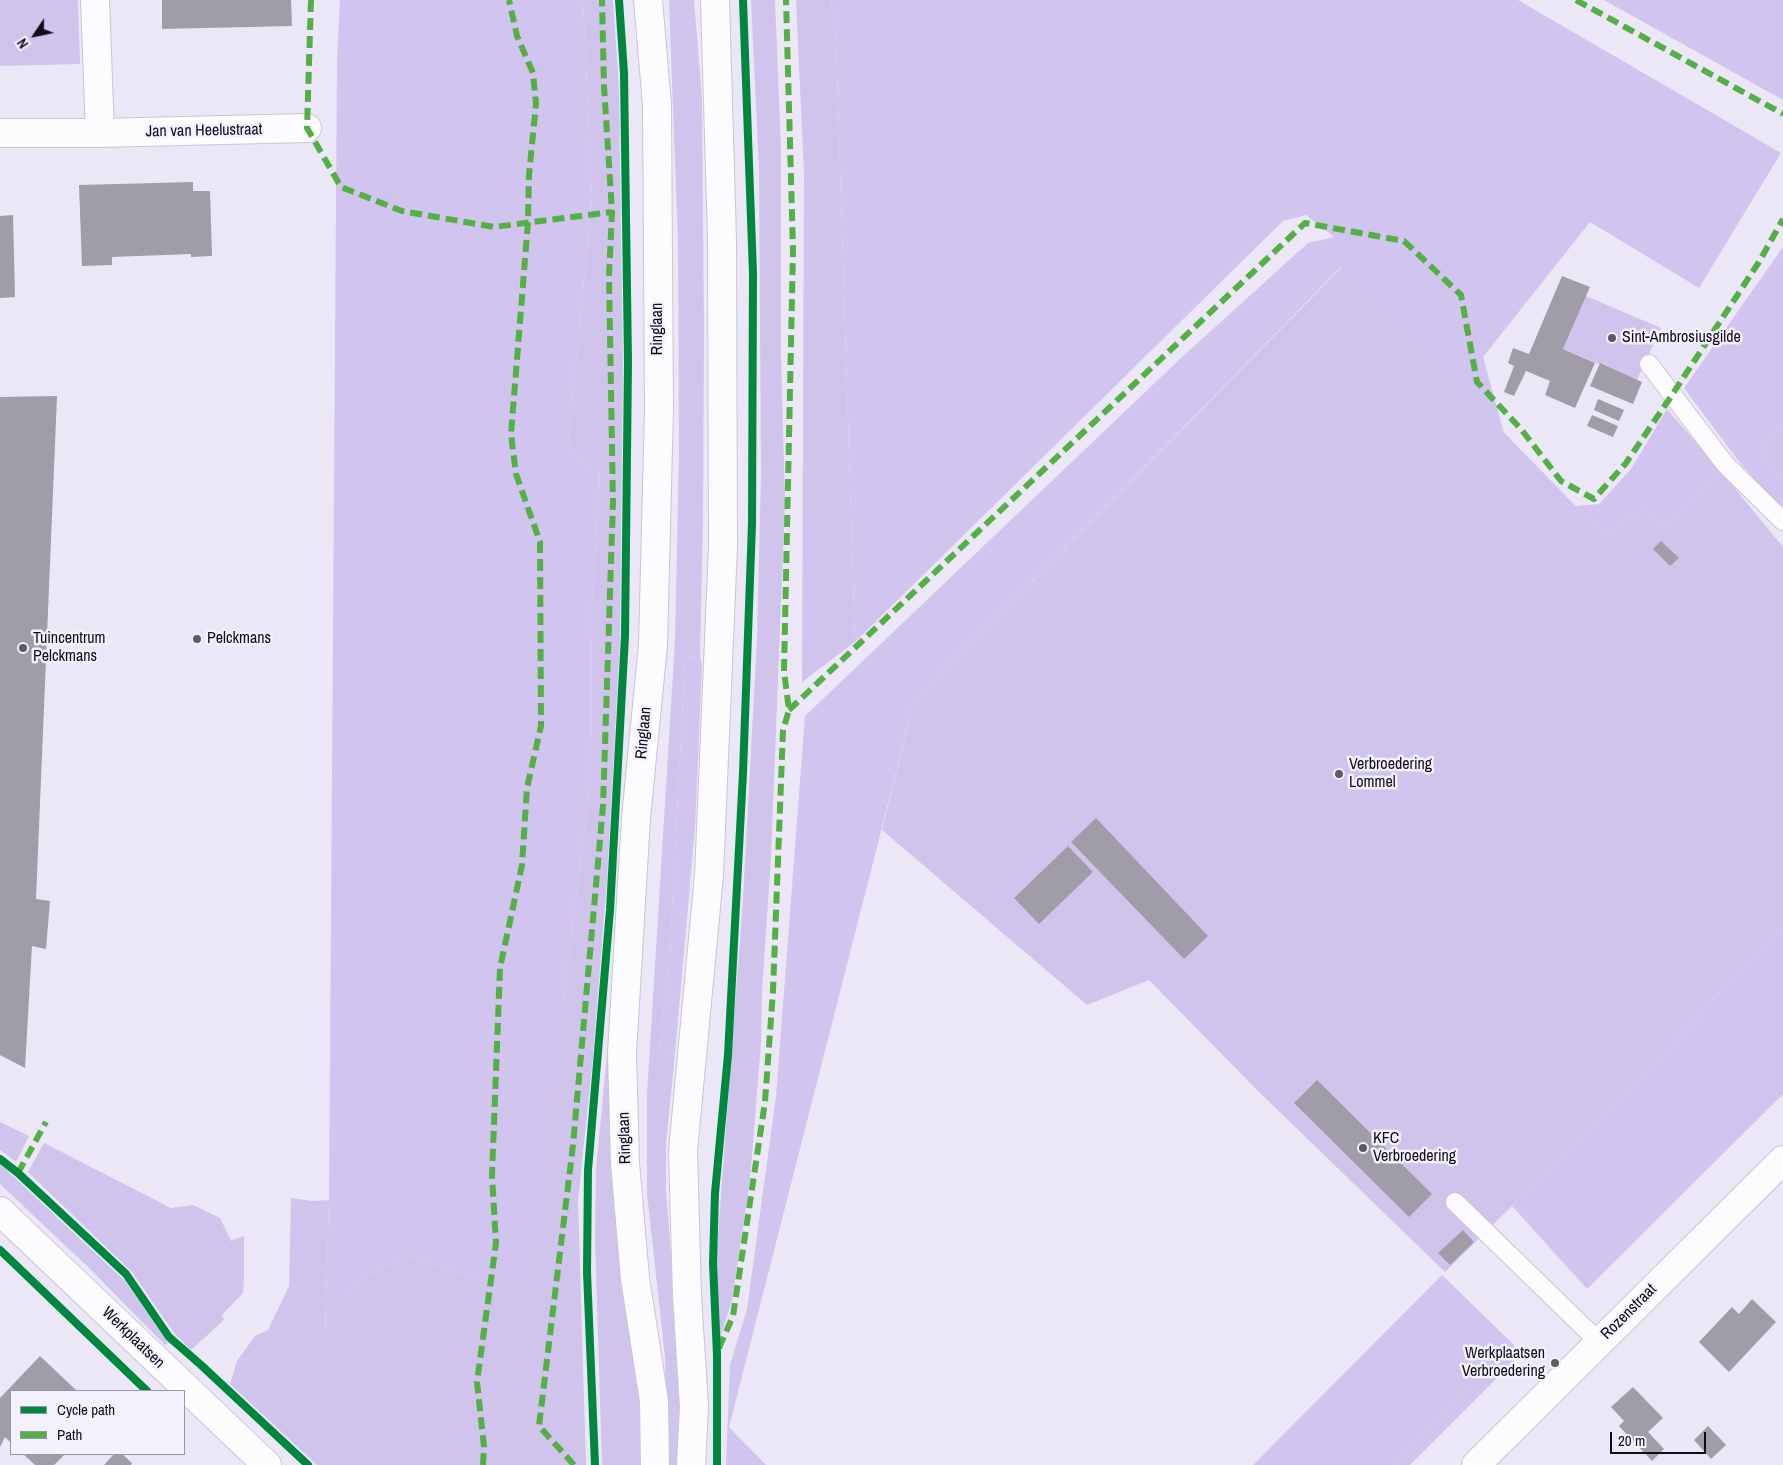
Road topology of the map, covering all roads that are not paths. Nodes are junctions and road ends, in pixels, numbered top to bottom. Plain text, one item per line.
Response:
1 (94, 0) edge
2 (648, 0) edge
3 (715, 0) edge
4 (307, 128) dead end
5 (0, 133) edge
6 (100, 133) junction
7 (1649, 364) dead end
8 (1783, 521) edge
9 (1783, 1160) edge
10 (1455, 1202) dead end
11 (0, 1211) edge
12 (1599, 1342) junction
13 (267, 1465) edge
14 (655, 1465) edge
15 (691, 1465) edge
16 (1476, 1465) edge

1 - 6 main road
2 - 14 main road, Ringlaan
3 - 15 main road
4 - 6 main road, Jan van Heelustraat
5 - 6 main road, Jan van Heelustraat
7 - 8 lane
9 - 12 main road, Rozenstraat
10 - 12 lane
11 - 13 main road, Werkplaatsen
12 - 16 main road, Rozenstraat

